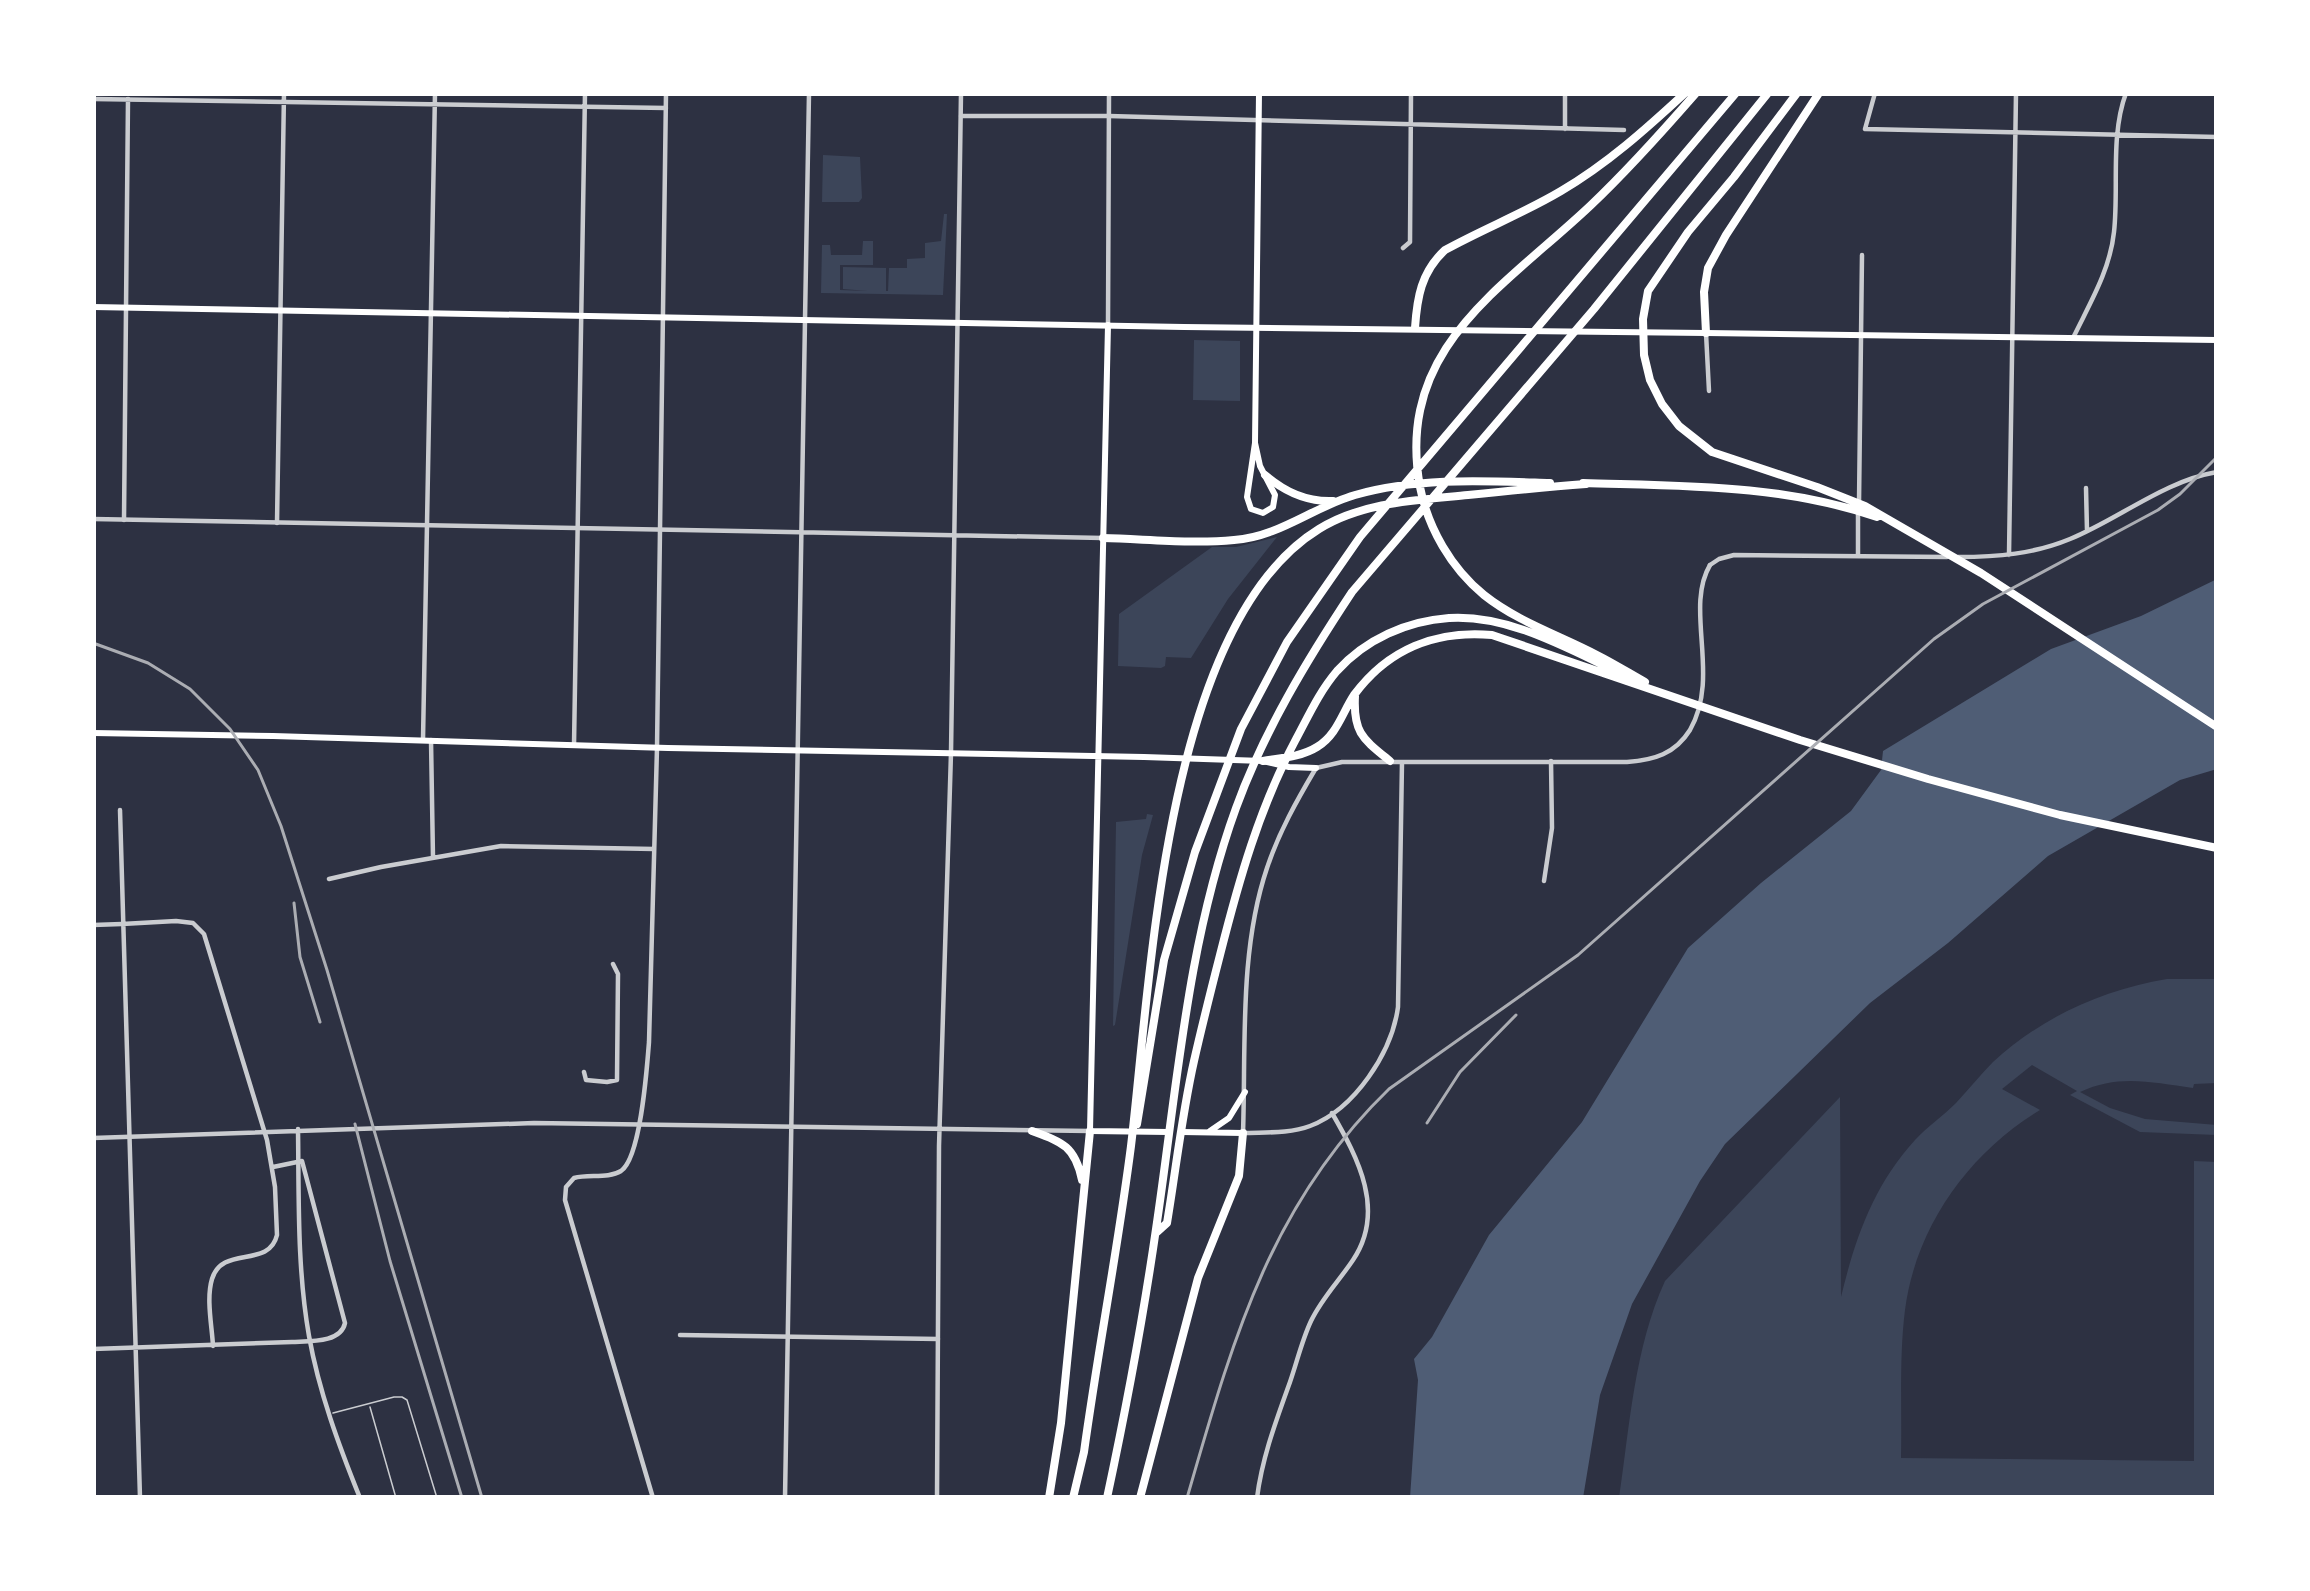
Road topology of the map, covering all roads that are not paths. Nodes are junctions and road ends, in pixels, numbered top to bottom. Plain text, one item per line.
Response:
1 (284, 93) edge
2 (435, 93) edge
3 (585, 93) edge
4 (666, 93) edge
5 (809, 93) edge
6 (961, 93) edge
7 (1109, 93) edge
8 (1259, 93) edge
9 (1411, 93) edge
10 (1565, 93) edge
11 (1685, 93) edge
12 (1696, 93) edge
13 (1736, 93) edge
14 (1768, 93) edge
15 (1797, 93) edge
16 (1819, 93) edge
17 (1875, 93) edge
18 (2016, 93) edge
19 (2126, 93) edge
20 (93, 99) edge
21 (128, 99) junction
22 (284, 102) junction
23 (435, 104) junction
24 (584, 106) junction
25 (666, 108) junction
26 (961, 116) junction
27 (1109, 116) junction
28 (1258, 121) junction
29 (1411, 124) junction
30 (1565, 129) junction
31 (1624, 130) dead end
32 (2016, 134) junction
33 (2119, 136) junction
34 (2217, 137) edge
35 (1403, 248) dead end
36 (1862, 255) dead end
37 (93, 307) edge
38 (126, 308) junction
39 (281, 310) junction
40 (431, 313) junction
41 (581, 316) junction
42 (663, 317) junction
43 (805, 320) junction
44 (956, 322) junction
45 (1108, 325) junction
46 (1257, 326) junction
47 (1415, 328) junction
48 (1706, 333) junction
49 (1861, 336) junction
50 (2014, 338) junction
51 (2073, 339) junction
52 (2217, 340) edge
53 (1709, 391) dead end
54 (1255, 443) junction
55 (2217, 472) edge
56 (1265, 475) junction
57 (1586, 484) junction
58 (2086, 488) dead end
59 (1341, 500) junction
60 (93, 519) edge
61 (124, 520) junction
62 (278, 523) junction
63 (1895, 524) junction
64 (426, 527) junction
65 (577, 530) junction
66 (658, 531) junction
67 (2087, 531) junction
68 (802, 533) junction
69 (954, 536) junction
70 (1103, 538) junction
71 (1858, 556) junction
72 (2009, 556) junction
73 (1658, 690) junction
74 (1355, 694) junction
75 (2217, 727) edge
76 (93, 733) edge
77 (427, 740) junction
78 (574, 745) junction
79 (657, 748) junction
80 (798, 751) junction
81 (951, 753) junction
82 (1098, 756) junction
83 (1262, 761) junction
84 (1390, 761) junction
85 (1551, 761) junction
86 (1402, 762) junction
87 (1316, 768) junction
88 (120, 810) dead end
89 (2217, 848) edge
90 (654, 849) junction
91 (433, 858) junction
92 (329, 879) dead end
93 (1544, 880) dead end
94 (122, 924) junction
95 (93, 925) edge
96 (613, 964) dead end
97 (584, 1072) dead end
98 (1245, 1092) junction
99 (1138, 1105) junction
100 (1332, 1113) junction
101 (639, 1124) junction
102 (792, 1125) junction
103 (940, 1128) junction
104 (298, 1130) junction
105 (1032, 1131) junction
106 (1090, 1131) junction
107 (1208, 1132) junction
108 (1244, 1133) junction
109 (130, 1137) junction
110 (93, 1138) edge
111 (273, 1166) junction
112 (1084, 1190) junction
113 (1156, 1233) junction
114 (680, 1335) dead end
115 (788, 1335) junction
116 (939, 1340) junction
117 (310, 1341) junction
118 (213, 1346) junction
119 (134, 1348) junction
120 (93, 1349) edge
121 (369, 1403) junction
122 (329, 1414) junction
123 (140, 1498) edge
124 (360, 1498) edge
125 (396, 1498) edge
126 (437, 1498) edge
127 (653, 1498) edge
128 (785, 1498) edge
129 (937, 1498) edge
130 (1049, 1498) edge
131 (1072, 1498) edge
132 (1107, 1498) edge
133 (1140, 1498) edge
134 (1256, 1498) edge

1 - 22 street
2 - 23 street
3 - 24 street
4 - 25 street
5 - 43 street
6 - 26 street
7 - 27 street
8 - 28 main road
9 - 29 street
10 - 30 street
11 - 47 highway
12 - 73 highway
13 - 99 highway
14 - 113 highway
15 - 63 highway
16 - 48 highway
17 - 32 street
18 - 32 street
19 - 33 street
20 - 21 street
21 - 22 street
21 - 38 street
22 - 23 street
22 - 39 street
23 - 24 street
23 - 40 street
24 - 25 street
24 - 41 street
25 - 42 street
26 - 27 street
26 - 44 street
27 - 28 street
27 - 45 street
28 - 29 street
28 - 46 main road
29 - 30 street
29 - 35 street
30 - 31 street
32 - 33 street
32 - 50 street
33 - 34 street
33 - 51 street
36 - 49 street
37 - 38 main road
38 - 39 main road
38 - 61 street
39 - 40 main road
39 - 62 street
40 - 41 main road
40 - 64 street
41 - 42 main road
41 - 65 street
42 - 43 main road
42 - 66 street
43 - 44 main road
43 - 68 street
44 - 45 main road
44 - 69 street
45 - 46 main road
45 - 70 main road
46 - 47 main road
46 - 54 main road
47 - 48 main road
48 - 49 main road
48 - 53 street
49 - 50 main road
49 - 71 street
50 - 51 main road
50 - 72 street
51 - 52 main road
54 - 56 main road
54 - 56 main road
55 - 67 street
56 - 59 highway
57 - 59 highway
57 - 63 highway
57 - 99 highway
58 - 67 street
59 - 70 highway
60 - 61 street
61 - 62 street
62 - 64 street
63 - 75 highway
64 - 65 street
64 - 77 street
65 - 66 street
65 - 78 street
66 - 68 street
66 - 79 street
67 - 72 street
68 - 69 street
68 - 80 street
69 - 70 street
69 - 81 street
70 - 82 main road
71 - 72 street
71 - 85 street
73 - 74 highway
73 - 89 highway
73 - 113 highway
74 - 83 highway
74 - 84 highway
76 - 77 main road
77 - 78 main road
77 - 91 street
78 - 79 main road
79 - 80 main road
79 - 90 street
80 - 81 main road
80 - 102 street
81 - 82 main road
81 - 103 street
82 - 83 main road
82 - 106 main road
83 - 87 main road
84 - 86 street
84 - 87 street
85 - 86 street
85 - 93 street
86 - 100 street
87 - 98 street
88 - 94 street
90 - 91 street
90 - 101 street
91 - 92 street
94 - 95 street
94 - 109 street
94 - 111 street
96 - 97 street
98 - 107 main road
98 - 108 street
99 - 131 highway
100 - 108 street
100 - 134 street
101 - 102 street
101 - 104 street
101 - 127 street
102 - 103 street
102 - 115 street
103 - 105 street
103 - 116 street
104 - 109 street
104 - 117 street
105 - 106 street
105 - 112 highway
106 - 107 main road
106 - 112 highway
107 - 108 main road
108 - 133 highway
109 - 110 street
109 - 119 street
111 - 117 street
111 - 118 street
112 - 130 highway
113 - 132 highway
114 - 115 street
115 - 116 street
115 - 128 street
116 - 129 street
117 - 118 street
117 - 122 street
118 - 119 street
119 - 120 street
119 - 123 street
121 - 122 lane
121 - 125 lane
121 - 126 lane
122 - 124 street

